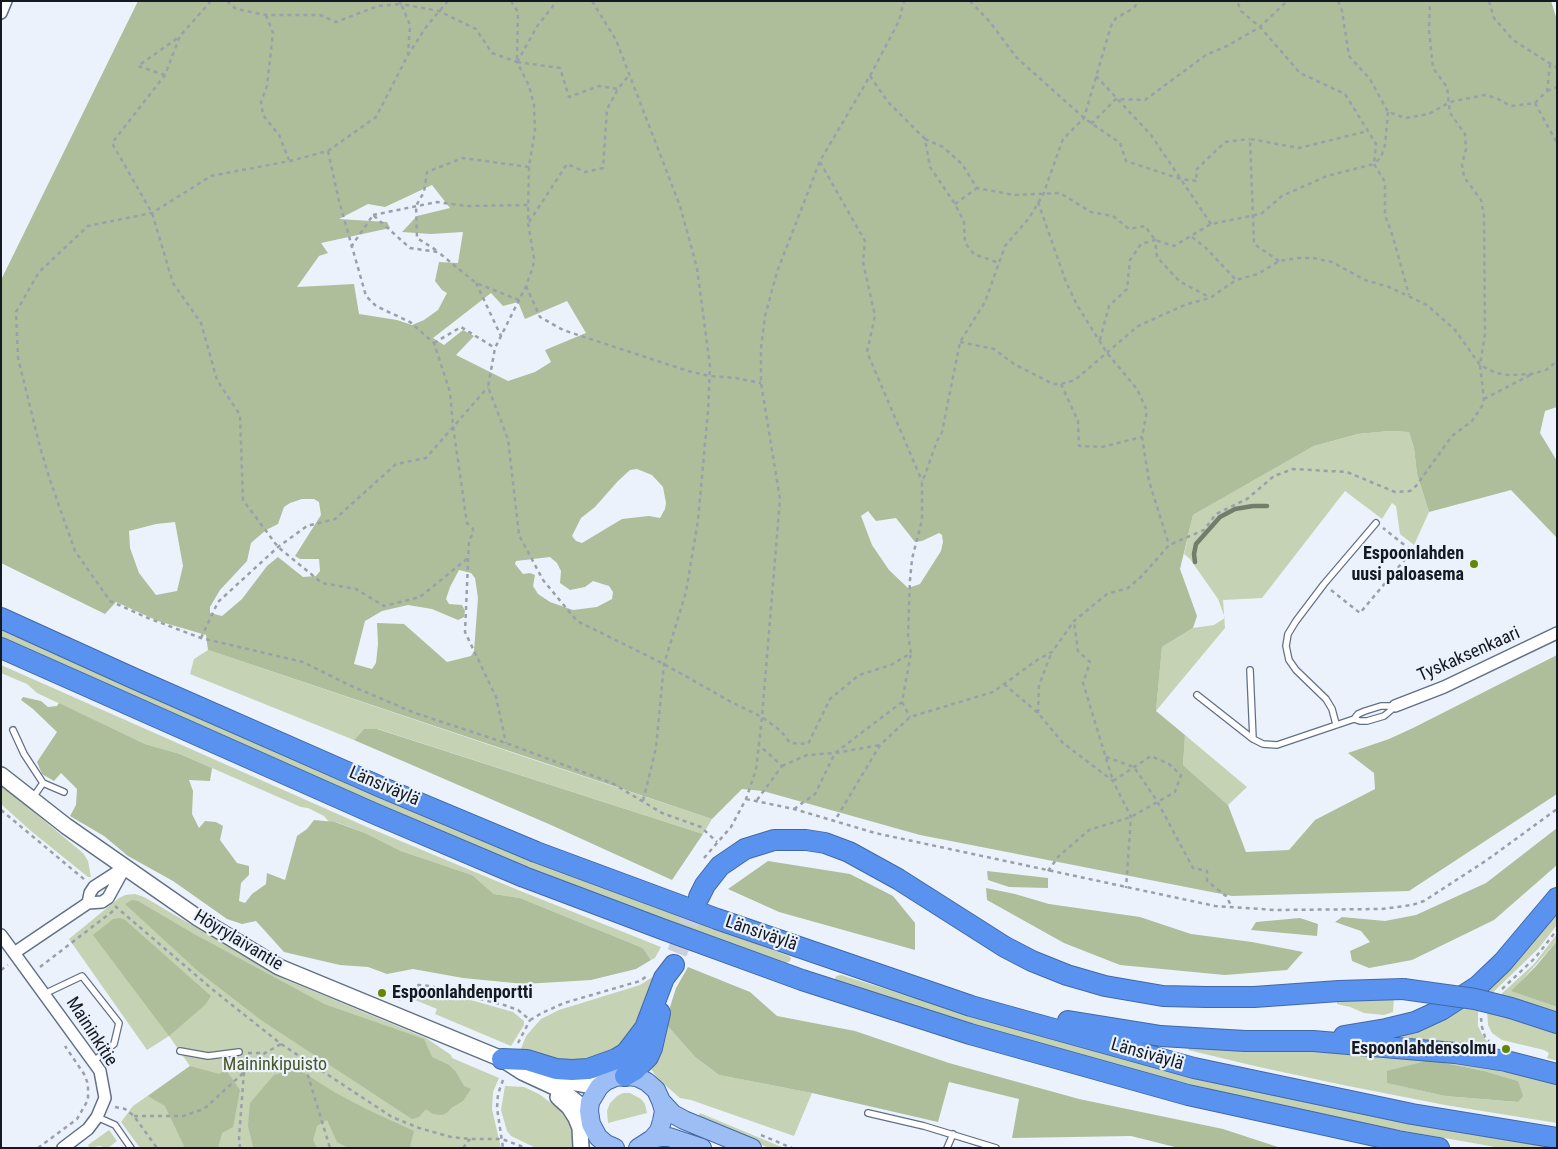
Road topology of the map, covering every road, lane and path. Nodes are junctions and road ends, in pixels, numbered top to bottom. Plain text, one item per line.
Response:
1 (6, 1) edge
2 (211, 1) edge
3 (227, 1) edge
4 (448, 1) edge
5 (511, 1) edge
6 (556, 1) edge
7 (592, 1) edge
8 (904, 1) edge
9 (970, 1) edge
10 (1138, 1) edge
11 (1237, 1) edge
12 (1287, 1) edge
13 (1338, 1) edge
14 (1430, 1) edge
15 (1489, 1) edge
16 (400, 3) edge
17 (439, 11) junction
18 (1, 13) edge
19 (266, 15) junction
20 (1260, 26) junction
21 (180, 36) junction
22 (408, 55) junction
23 (517, 62) junction
24 (1550, 65) junction
25 (1557, 68) edge
26 (629, 74) junction
27 (165, 75) junction
28 (870, 76) junction
29 (1096, 76) junction
30 (1557, 87) edge
31 (618, 89) junction
32 (1547, 90) junction
33 (1116, 99) junction
34 (1450, 102) junction
35 (1535, 103) junction
36 (1388, 112) junction
37 (1084, 118) junction
38 (1092, 124) junction
39 (1368, 131) junction
40 (926, 139) junction
41 (1250, 139) junction
42 (1557, 142) edge
43 (328, 151) junction
44 (290, 161) junction
45 (820, 162) junction
46 (1374, 164) junction
47 (529, 167) junction
48 (1181, 180) junction
49 (977, 188) junction
50 (1042, 195) junction
51 (1038, 202) junction
52 (955, 204) junction
53 (529, 205) junction
54 (416, 206) junction
55 (152, 213) junction
56 (373, 215) junction
57 (1253, 215) junction
58 (528, 223) junction
59 (1211, 224) junction
60 (1192, 237) junction
61 (1155, 240) junction
62 (351, 247) junction
63 (438, 252) junction
64 (1279, 261) junction
65 (999, 263) junction
66 (1236, 280) junction
67 (476, 283) junction
68 (526, 286) junction
69 (1408, 295) junction
70 (1210, 298) junction
71 (519, 300) junction
72 (501, 336) junction
73 (1100, 341) junction
74 (960, 342) junction
75 (434, 343) junction
76 (495, 348) junction
77 (1107, 353) junction
78 (1557, 361) edge
79 (1480, 365) junction
80 (1532, 374) junction
81 (709, 376) junction
82 (761, 383) junction
83 (1061, 384) junction
84 (488, 387) junction
85 (1484, 399) junction
86 (453, 426) junction
87 (1142, 437) junction
88 (922, 482) junction
89 (1376, 523) joint
90 (1169, 545) junction
91 (278, 547) junction
92 (468, 558) junction
93 (1324, 584) junction
94 (1, 618) edge
95 (1074, 621) junction
96 (1557, 633) edge
97 (201, 638) junction
98 (1, 648) edge
99 (1052, 652) junction
100 (911, 653) junction
101 (664, 664) junction
102 (1250, 670) dead end
103 (1004, 684) junction
104 (1197, 695) dead end
105 (902, 702) junction
106 (1395, 706) junction
107 (1038, 713) junction
108 (762, 717) junction
109 (910, 717) junction
110 (1354, 719) junction
111 (1336, 724) junction
112 (13, 730) dead end
113 (1253, 739) junction
114 (506, 744) junction
115 (759, 745) junction
116 (880, 745) junction
117 (835, 753) junction
118 (1106, 757) junction
119 (782, 766) junction
120 (1134, 767) junction
121 (1, 775) edge
122 (1114, 781) junction
123 (43, 783) junction
124 (64, 792) dead end
125 (32, 799) junction
126 (746, 799) junction
127 (757, 800) junction
128 (642, 801) junction
129 (1157, 801) junction
130 (794, 809) junction
131 (1557, 809) edge
132 (1, 810) edge
133 (837, 816) dead end
134 (1131, 817) junction
135 (717, 842) junction
136 (701, 863) dead end
137 (125, 868) junction
138 (1048, 871) junction
139 (94, 887) junction
140 (1126, 888) junction
141 (699, 897) tunnel mouth
142 (108, 898) junction
143 (1557, 898) edge
144 (88, 903) junction
145 (1232, 908) junction
146 (1, 935) edge
147 (14, 953) junction
148 (8, 965) dead end
149 (1, 970) edge
150 (653, 972) dead end
151 (44, 994) junction
152 (399, 1000) dead end
153 (971, 1006) junction
154 (530, 1020) junction
155 (1557, 1023) edge
156 (1313, 1042) junction
157 (281, 1044) junction
158 (180, 1051) dead end
159 (239, 1052) joint
160 (265, 1053) junction
161 (508, 1055) junction
162 (302, 1058) junction
163 (94, 1061) junction
164 (244, 1072) junction
165 (522, 1072) junction
166 (1557, 1074) edge
167 (616, 1078) junction
168 (503, 1080) dead end
169 (661, 1100) junction
170 (113, 1106) dead end
171 (868, 1113) dead end
172 (134, 1116) junction
173 (97, 1117) junction
174 (591, 1124) junction
175 (953, 1134) junction
176 (1557, 1138) edge
177 (470, 1139) junction
178 (502, 1139) junction
179 (645, 1144) edge
180 (992, 1147) edge
181 (63, 1148) edge
182 (131, 1148) edge
183 (157, 1148) edge
184 (240, 1148) edge
185 (330, 1148) edge
186 (463, 1148) edge
187 (503, 1148) edge
188 (526, 1148) edge
189 (581, 1148) edge
190 (589, 1148) edge
191 (615, 1148) edge
192 (702, 1148) edge
193 (752, 1148) edge
194 (947, 1148) edge
195 (1439, 1148) edge

1 - 18 street
2 - 21 path
3 - 19 path
4 - 17 path
5 - 23 path
6 - 23 path
7 - 26 path
8 - 28 path
9 - 37 path
10 - 29 path
11 - 20 path
12 - 20 path
13 - 36 path
14 - 34 path
15 - 24 path
16 - 17 path
16 - 19 path
16 - 22 path
17 - 22 path
17 - 23 path
19 - 44 path
20 - 33 path
20 - 39 path
21 - 27 path
21 - 27 path
22 - 43 path
23 - 31 path
23 - 47 path
24 - 25 path
24 - 32 path
26 - 31 path
26 - 81 path
27 - 55 path
28 - 40 path
28 - 45 path
29 - 33 path
29 - 37 path
30 - 32 path
31 - 58 path
32 - 35 path
33 - 38 path
33 - 48 path
34 - 35 path
34 - 36 path
34 - 79 path
35 - 42 path
36 - 46 path
37 - 38 path
37 - 50 path
38 - 48 path
39 - 41 path
39 - 46 path
40 - 49 path
40 - 52 path
41 - 48 path
41 - 57 path
43 - 44 path
43 - 62 path
44 - 55 path
45 - 82 path
45 - 88 path
46 - 57 path
46 - 69 path
47 - 53 path
47 - 54 path
48 - 59 path
49 - 50 path
49 - 52 path
50 - 51 path
50 - 61 path
51 - 65 path
51 - 73 path
52 - 65 path
53 - 54 path
53 - 58 path
54 - 56 path
54 - 63 path
55 - 91 path
55 - 97 path
56 - 62 path
56 - 63 path
57 - 59 path
57 - 64 path
58 - 68 path
59 - 60 path
60 - 61 path
60 - 66 path
61 - 70 path
61 - 73 path
62 - 75 path
63 - 67 path
64 - 66 path
64 - 69 path
65 - 74 path
66 - 70 path
67 - 71 path
67 - 72 path
68 - 71 path
68 - 81 path
69 - 79 path
70 - 77 path
71 - 72 path
72 - 76 path
73 - 77 path
74 - 83 path
74 - 88 path
75 - 76 path
75 - 86 path
76 - 84 path
77 - 83 path
77 - 87 path
78 - 80 path
79 - 80 path
79 - 85 path
80 - 85 path
81 - 82 path
81 - 101 path
82 - 108 path
83 - 87 path
84 - 86 path
84 - 101 path
85 - 90 path
86 - 91 path
86 - 92 path
87 - 90 path
88 - 100 path
89 - 93 lane
89 - 93 path
90 - 95 path
91 - 92 path
91 - 97 path
92 - 114 path
93 - 111 lane
94 - 153 highway, Länsiväylä
95 - 99 path
95 - 118 path
96 - 106 street, Tyskaksenkaari
97 - 114 path
98 - 195 highway, Länsiväylä
99 - 103 path
99 - 107 path
100 - 105 path
100 - 108 path
101 - 108 path
101 - 128 path
102 - 113 lane
103 - 107 path
103 - 109 path
104 - 113 lane
105 - 109 path
105 - 117 path
106 - 110 lane
106 - 110 lane
107 - 122 path
108 - 115 path
109 - 116 path
110 - 111 lane
111 - 113 lane
112 - 123 lane
114 - 128 path
115 - 119 path
115 - 126 path
116 - 117 path
116 - 133 path
117 - 119 path
117 - 130 path
118 - 120 path
118 - 122 path
119 - 127 path
120 - 122 path
120 - 129 path
120 - 129 path
121 - 125 main road, Höyrylaivantie
122 - 134 path
123 - 124 lane
123 - 125 lane
125 - 137 main road, Höyrylaivantie
126 - 127 path
126 - 135 path
127 - 130 path
128 - 135 path
129 - 134 path
129 - 145 path
130 - 138 path
131 - 145 path
132 - 139 path
134 - 138 path
134 - 140 path
135 - 136 path
137 - 139 street
137 - 142 street
137 - 161 main road, Höyrylaivantie
138 - 140 path
139 - 144 street
140 - 145 path
141 - 155 highway, bridge
142 - 144 street
142 - 157 path
143 - 156 highway
144 - 147 street
146 - 147 street, Maininkitie
147 - 151 street, Maininkitie
148 - 149 path
150 - 154 path
151 - 163 street, Maininkitie
151 - 163 lane
152 - 154 path
153 - 156 highway
153 - 176 highway, Länsiväylä
154 - 161 path
156 - 166 highway
157 - 160 path
157 - 162 path
158 - 159 lane
159 - 160 path
160 - 164 path
161 - 165 main road, Höyrylaivantie
161 - 167 main road, Höyrylaivantie
161 - 167 highway
162 - 177 path
162 - 185 path
163 - 173 street, Maininkitie
164 - 172 path
164 - 184 path
165 - 174 main road, Höyrylaivantie
165 - 189 main road
167 - 169 main road
167 - 174 main road
168 - 178 path
169 - 179 main road
169 - 193 main road
170 - 172 path
171 - 175 lane
172 - 183 path
173 - 181 street, Maininkitie
173 - 182 lane
174 - 190 main road
174 - 191 main road
175 - 180 lane
175 - 194 lane
177 - 178 path
177 - 186 path
178 - 187 path
178 - 188 path
179 - 192 main road

